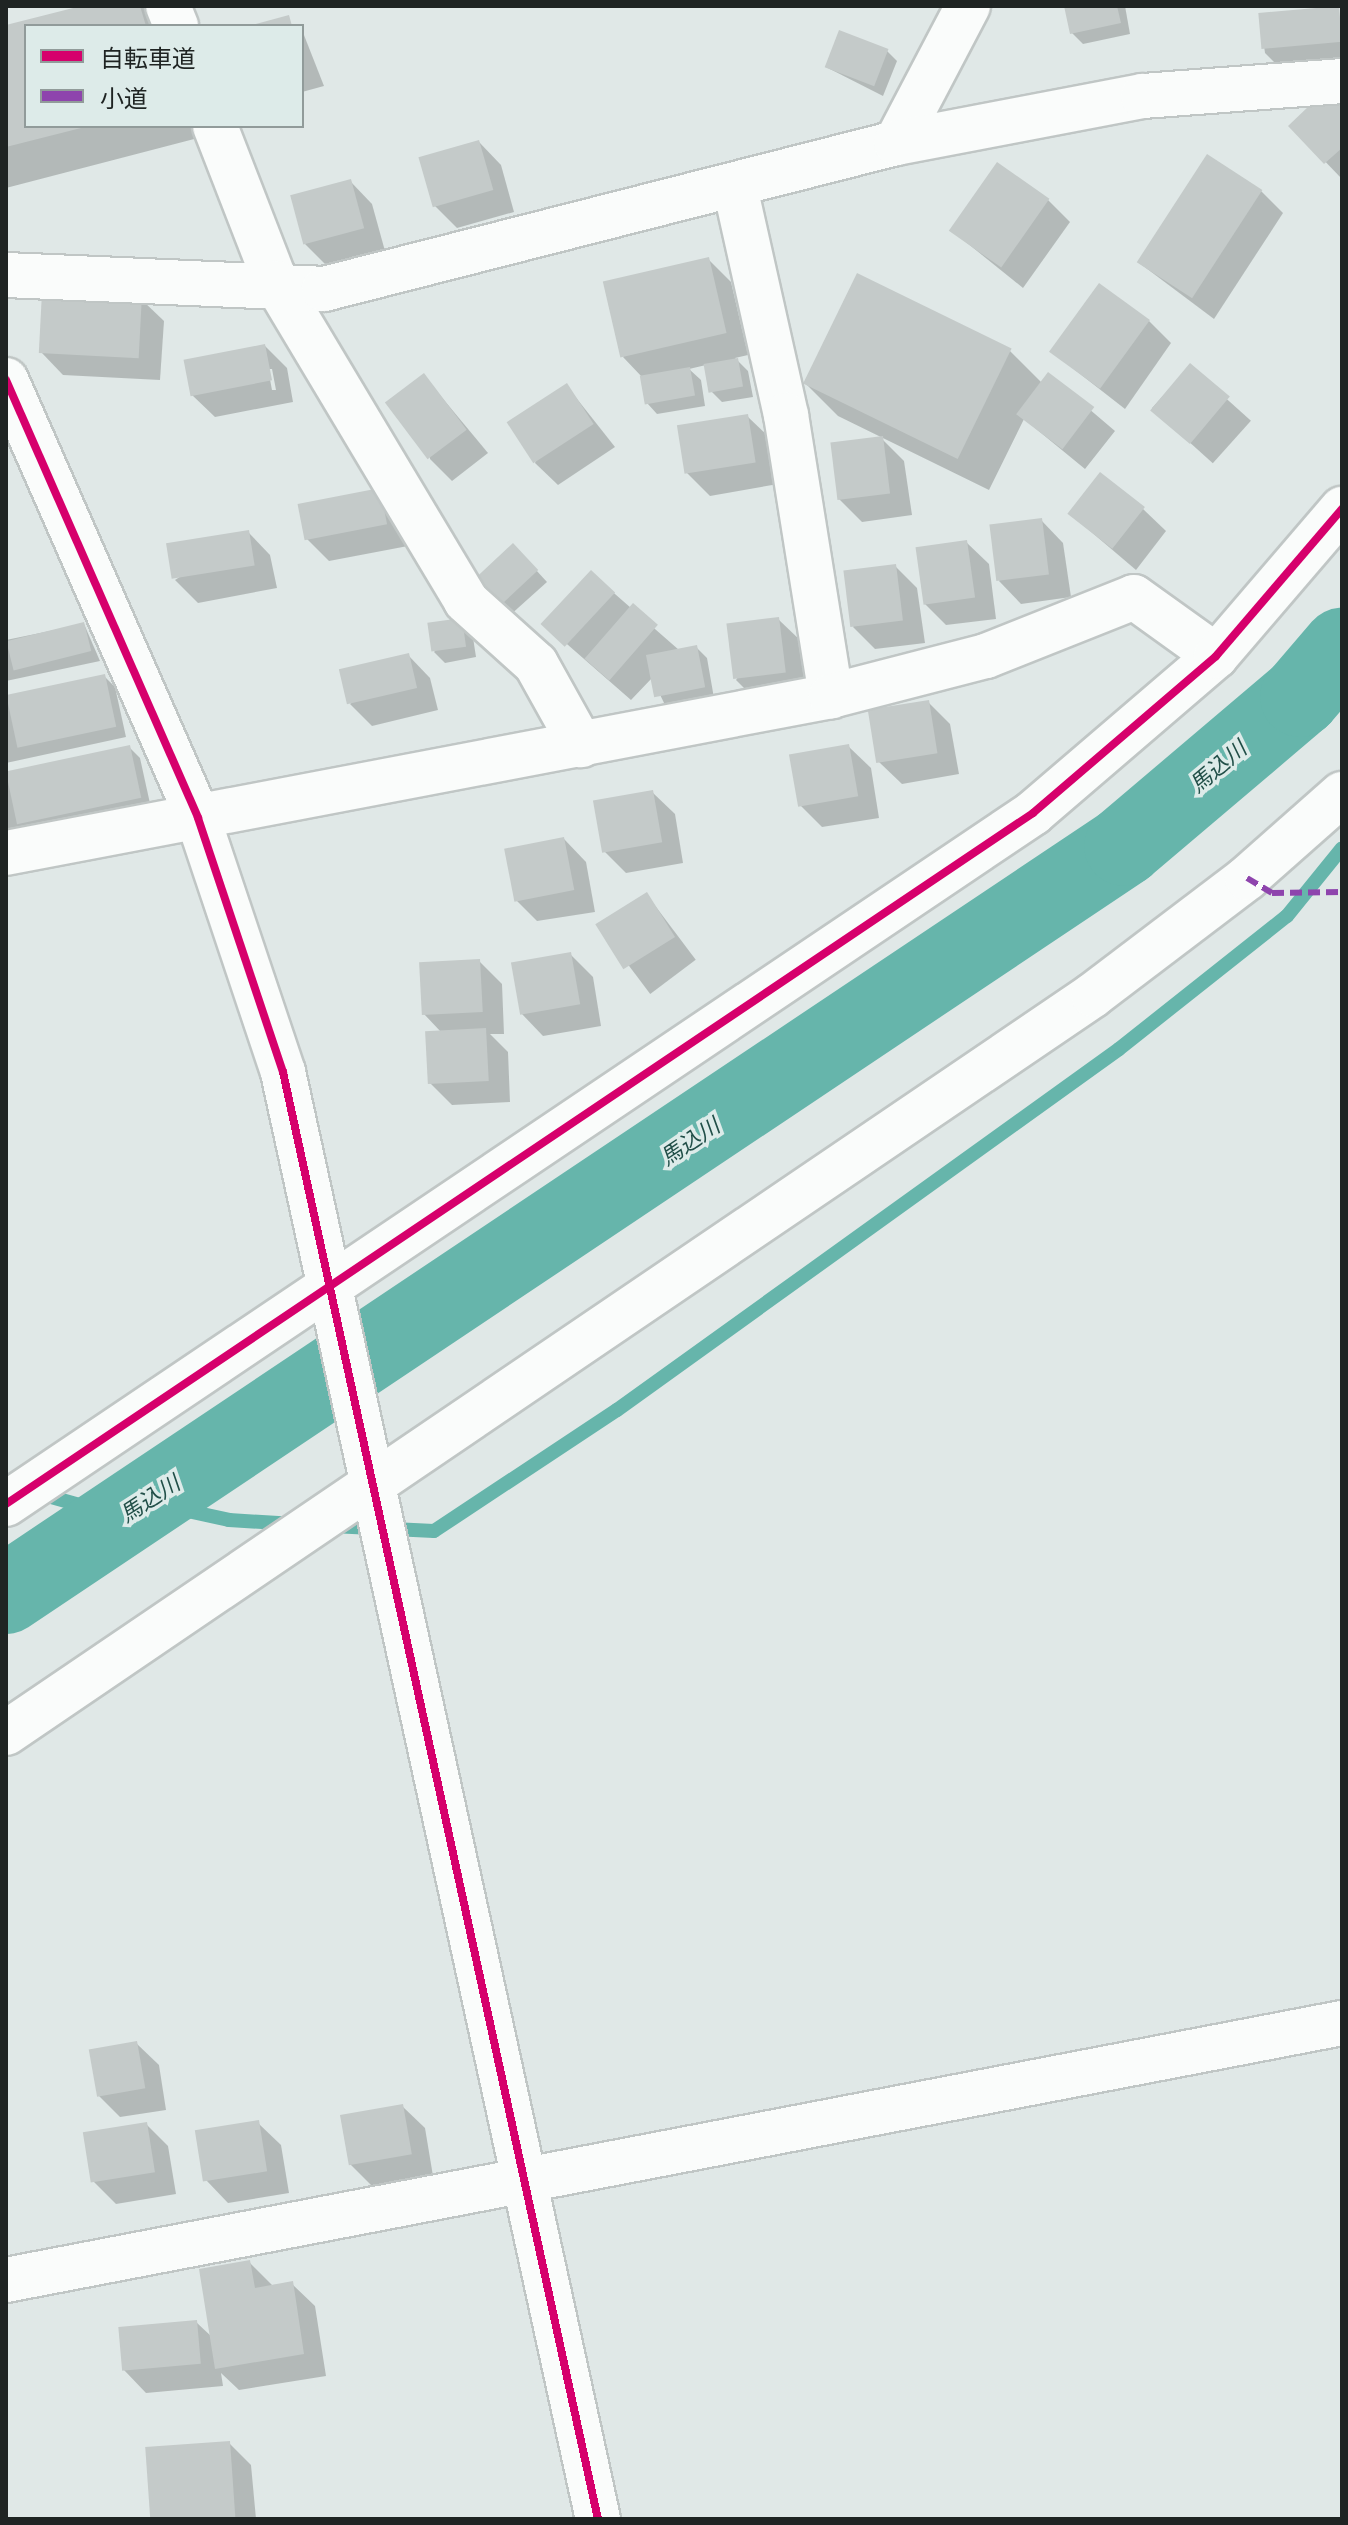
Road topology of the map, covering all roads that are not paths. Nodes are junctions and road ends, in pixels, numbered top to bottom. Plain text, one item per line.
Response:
1 (968, 6) edge
2 (1342, 81) edge
3 (216, 128) edge
4 (896, 143) junction
5 (735, 187) junction
6 (6, 275) edge
7 (276, 283) junction
8 (6, 380) edge
9 (1342, 509) edge
10 (1216, 656) junction
11 (831, 696) junction
12 (581, 745) junction
13 (1342, 794) edge
14 (198, 818) junction
15 (6, 853) edge
16 (332, 1293) junction
17 (372, 1481) junction
18 (6, 1504) edge
19 (6, 1733) edge
20 (1342, 2023) edge
21 (523, 2180) junction
22 (6, 2280) edge
23 (598, 2519) edge

1 - 4 street
2 - 4 street
3 - 7 street
4 - 5 street
5 - 7 street
5 - 11 street
6 - 7 street
7 - 12 street
8 - 14 street
9 - 10 street
10 - 11 street
10 - 16 street
11 - 12 street
12 - 14 street
13 - 17 street
14 - 15 street
14 - 16 street
16 - 17 street
16 - 18 street
17 - 19 street
17 - 21 street
20 - 21 street
21 - 22 street
21 - 23 street

